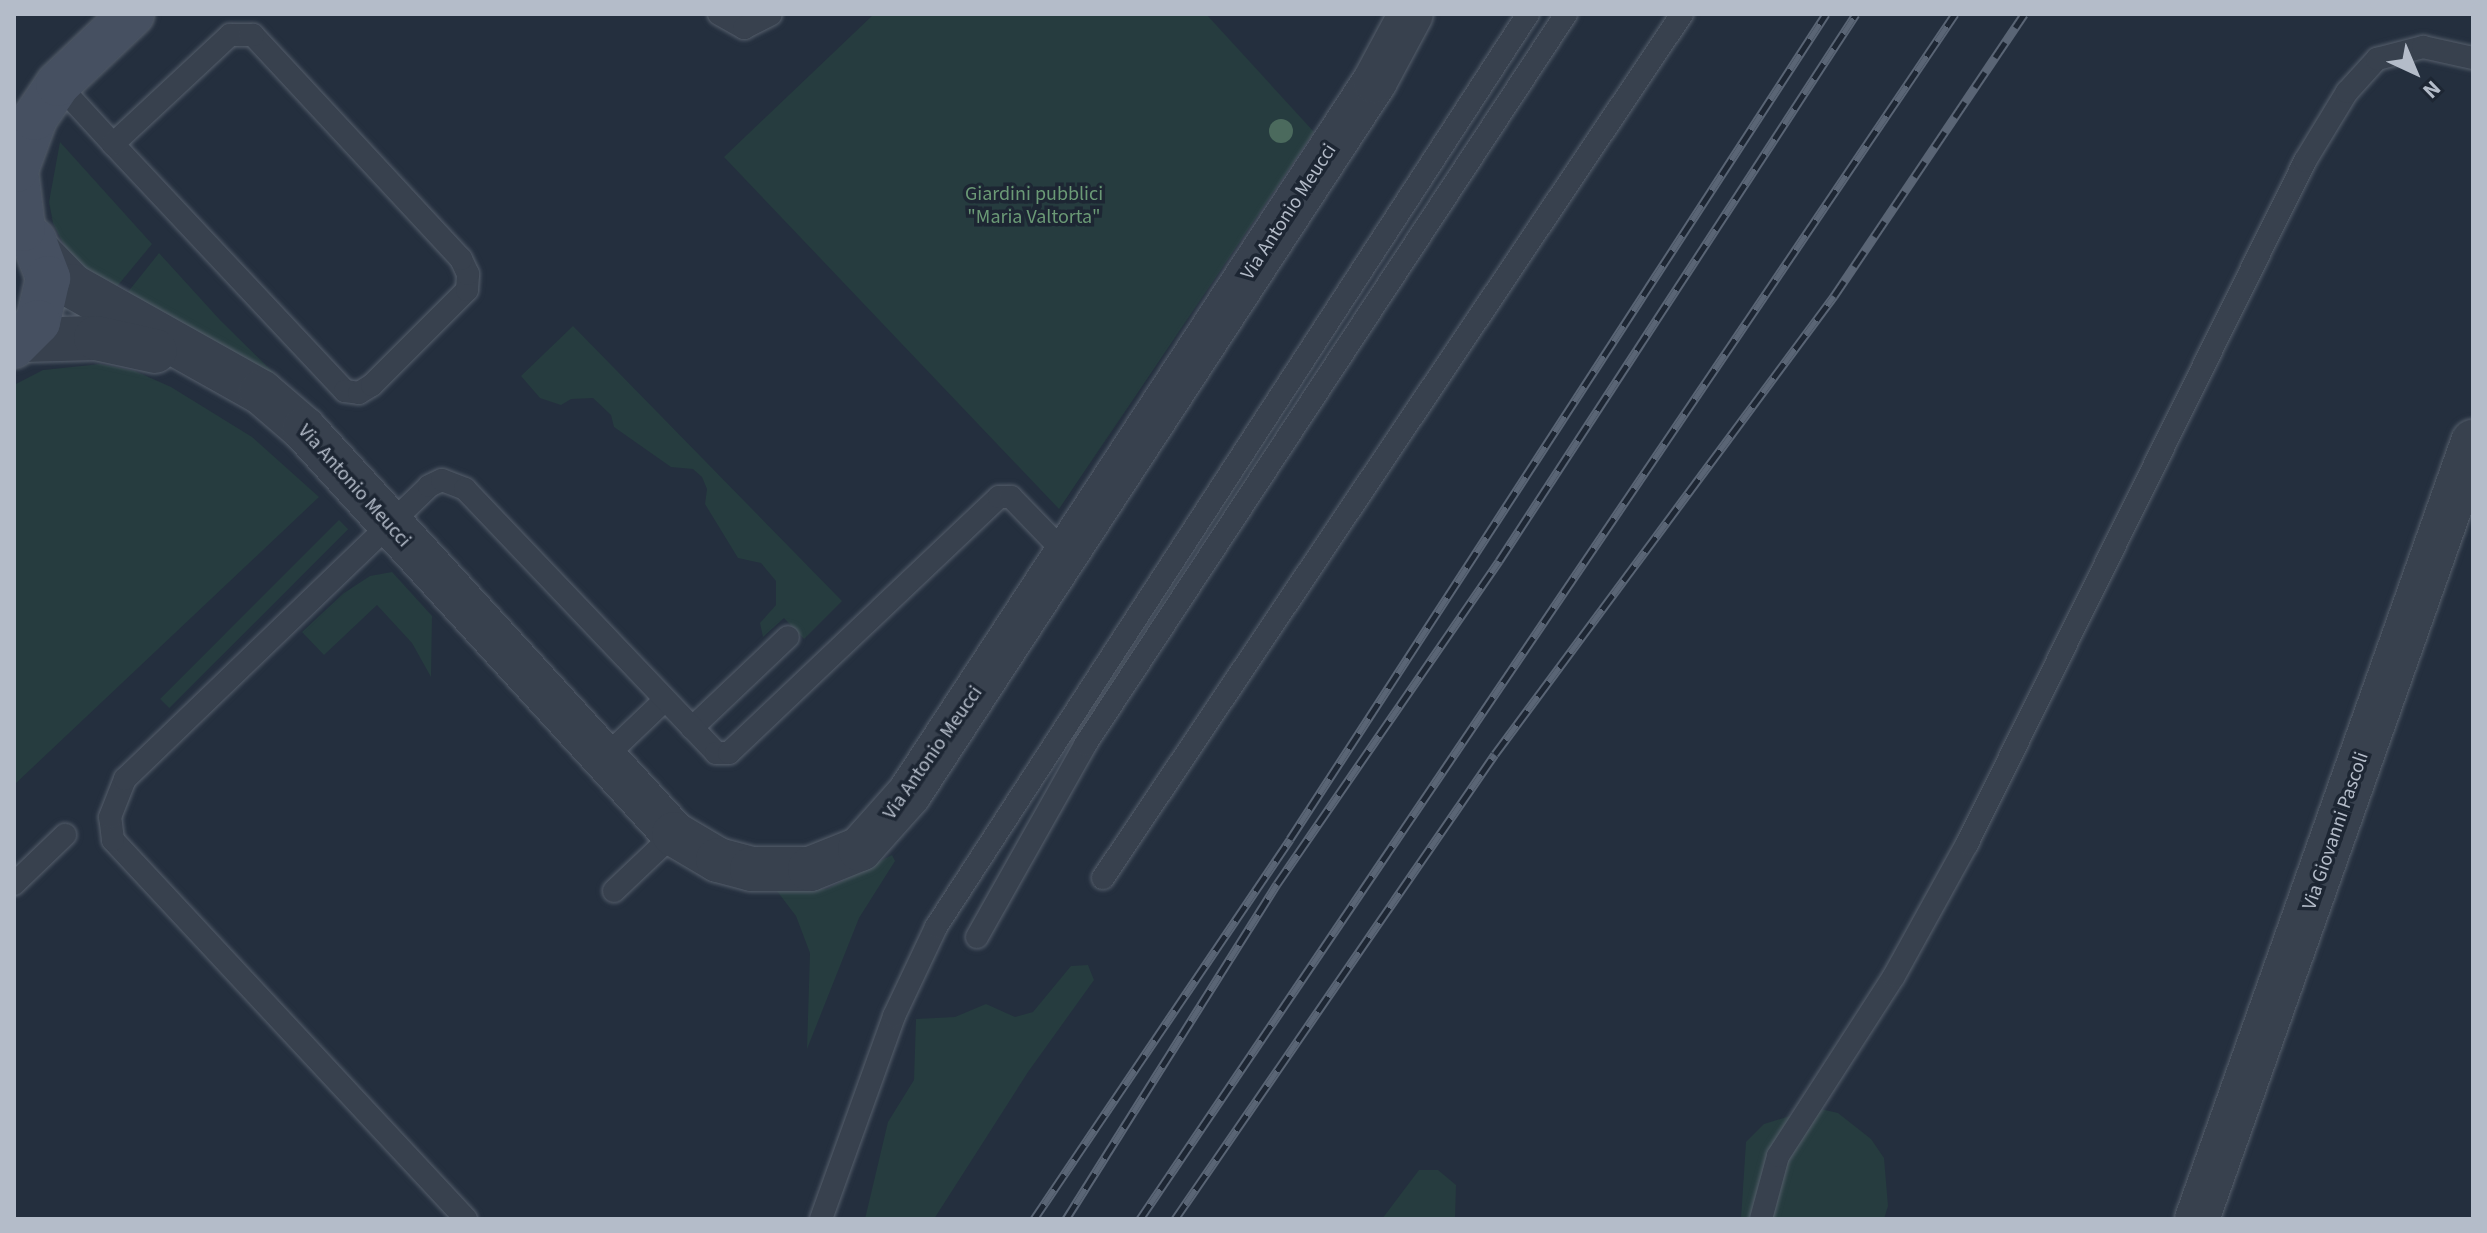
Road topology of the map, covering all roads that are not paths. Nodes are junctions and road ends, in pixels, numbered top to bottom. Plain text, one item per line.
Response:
1 (132, 14) edge
2 (719, 14) edge
3 (771, 14) edge
4 (1411, 14) edge
5 (1528, 14) edge
6 (1566, 14) edge
7 (1682, 14) edge
8 (2473, 58) edge
9 (56, 87) junction
10 (14, 118) edge
11 (113, 144) junction
12 (26, 236) edge
13 (18, 343) edge
14 (216, 366) junction
15 (2473, 442) edge
16 (389, 525) junction
17 (1066, 554) junction
18 (788, 637) dead end
19 (665, 700) junction
20 (692, 728) junction
21 (604, 758) junction
22 (674, 834) junction
23 (65, 835) dead end
24 (1103, 878) dead end
25 (14, 884) edge
26 (614, 891) dead end
27 (977, 937) dead end
28 (2199, 1218) edge
29 (466, 1219) edge
30 (821, 1219) edge
31 (1761, 1219) edge

1 - 9 street
2 - 3 lane
4 - 17 street, Via Antonio Meucci
5 - 30 lane
6 - 27 lane
7 - 24 lane
8 - 31 lane
9 - 10 street
9 - 11 lane
9 - 12 street
11 - 11 lane
12 - 13 street
12 - 14 street, Via Antonio Meucci
13 - 14 street, Via Antonio Meucci
14 - 16 street, Via Antonio Meucci
15 - 28 street, Via Giovanni Pascoli
16 - 19 lane
16 - 21 street, Via Antonio Meucci
16 - 29 lane
17 - 20 lane
17 - 22 street, Via Antonio Meucci
18 - 20 lane
19 - 20 lane
19 - 21 lane
21 - 22 street, Via Antonio Meucci
22 - 26 lane
23 - 25 lane

